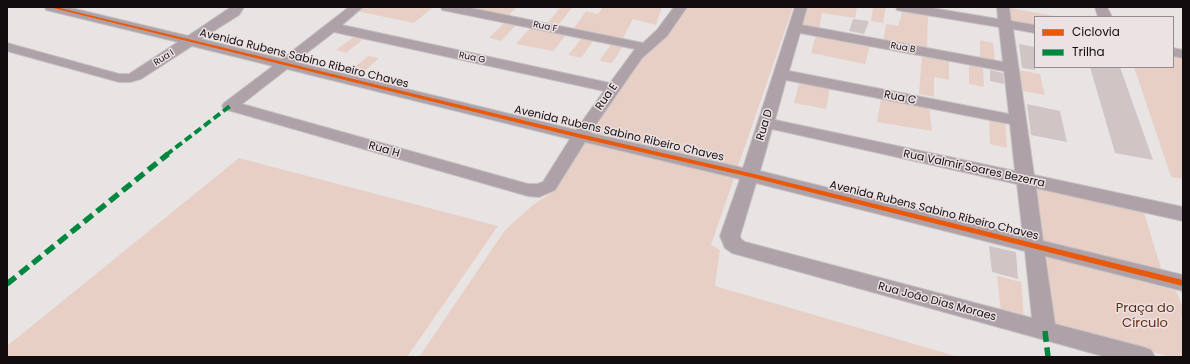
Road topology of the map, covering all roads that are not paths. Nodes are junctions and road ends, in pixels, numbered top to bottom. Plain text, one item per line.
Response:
1 (51, 7) edge
2 (238, 7) edge
3 (357, 7) edge
4 (447, 7) edge
5 (678, 7) edge
6 (801, 7) edge
7 (902, 7) edge
8 (1004, 16) edge
9 (331, 27) junction
10 (795, 28) junction
11 (1034, 29) edge
12 (190, 42) junction
13 (7, 47) edge
14 (644, 47) junction
15 (284, 64) junction
16 (1011, 68) junction
17 (781, 74) junction
18 (613, 88) junction
19 (1018, 120) junction
20 (766, 123) junction
21 (580, 136) junction
22 (750, 175) junction
23 (1026, 180) junction
24 (539, 191) joint
25 (1183, 214) edge
26 (732, 243) joint
27 (1034, 246) junction
28 (1183, 283) edge
29 (1045, 331) junction
30 (1143, 357) edge

1 - 12 street, Avenida Rubens Sabino Ribeiro Chaves
2 - 12 street, Rua I
3 - 9 street
4 - 14 street, Rua F
5 - 14 street, Rua E
6 - 10 street, Rua D
7 - 8 street
8 - 11 street
8 - 16 street
9 - 15 street
9 - 18 street, Rua G
10 - 16 street, Rua B
10 - 17 street, Rua D
12 - 13 street, Rua I
12 - 15 street, Avenida Rubens Sabino Ribeiro Chaves
14 - 18 street, Rua E
15 - 21 street, Avenida Rubens Sabino Ribeiro Chaves
15 - 24 street, Rua H
16 - 19 street
17 - 19 street, Rua C
17 - 20 street, Rua D
18 - 21 street, Rua E
19 - 23 street
20 - 22 street, Rua D
20 - 23 street, Rua Valmir Soares Bezerra
21 - 22 street, Avenida Rubens Sabino Ribeiro Chaves
21 - 24 street, Rua E
22 - 26 street, Rua D
22 - 27 street, Avenida Rubens Sabino Ribeiro Chaves
23 - 25 street, Rua Valmir Soares Bezerra
23 - 27 street
26 - 29 street, Rua João Dias Moraes
27 - 28 street, Avenida Rubens Sabino Ribeiro Chaves
27 - 29 street
29 - 30 street, Rua João Dias Moraes

